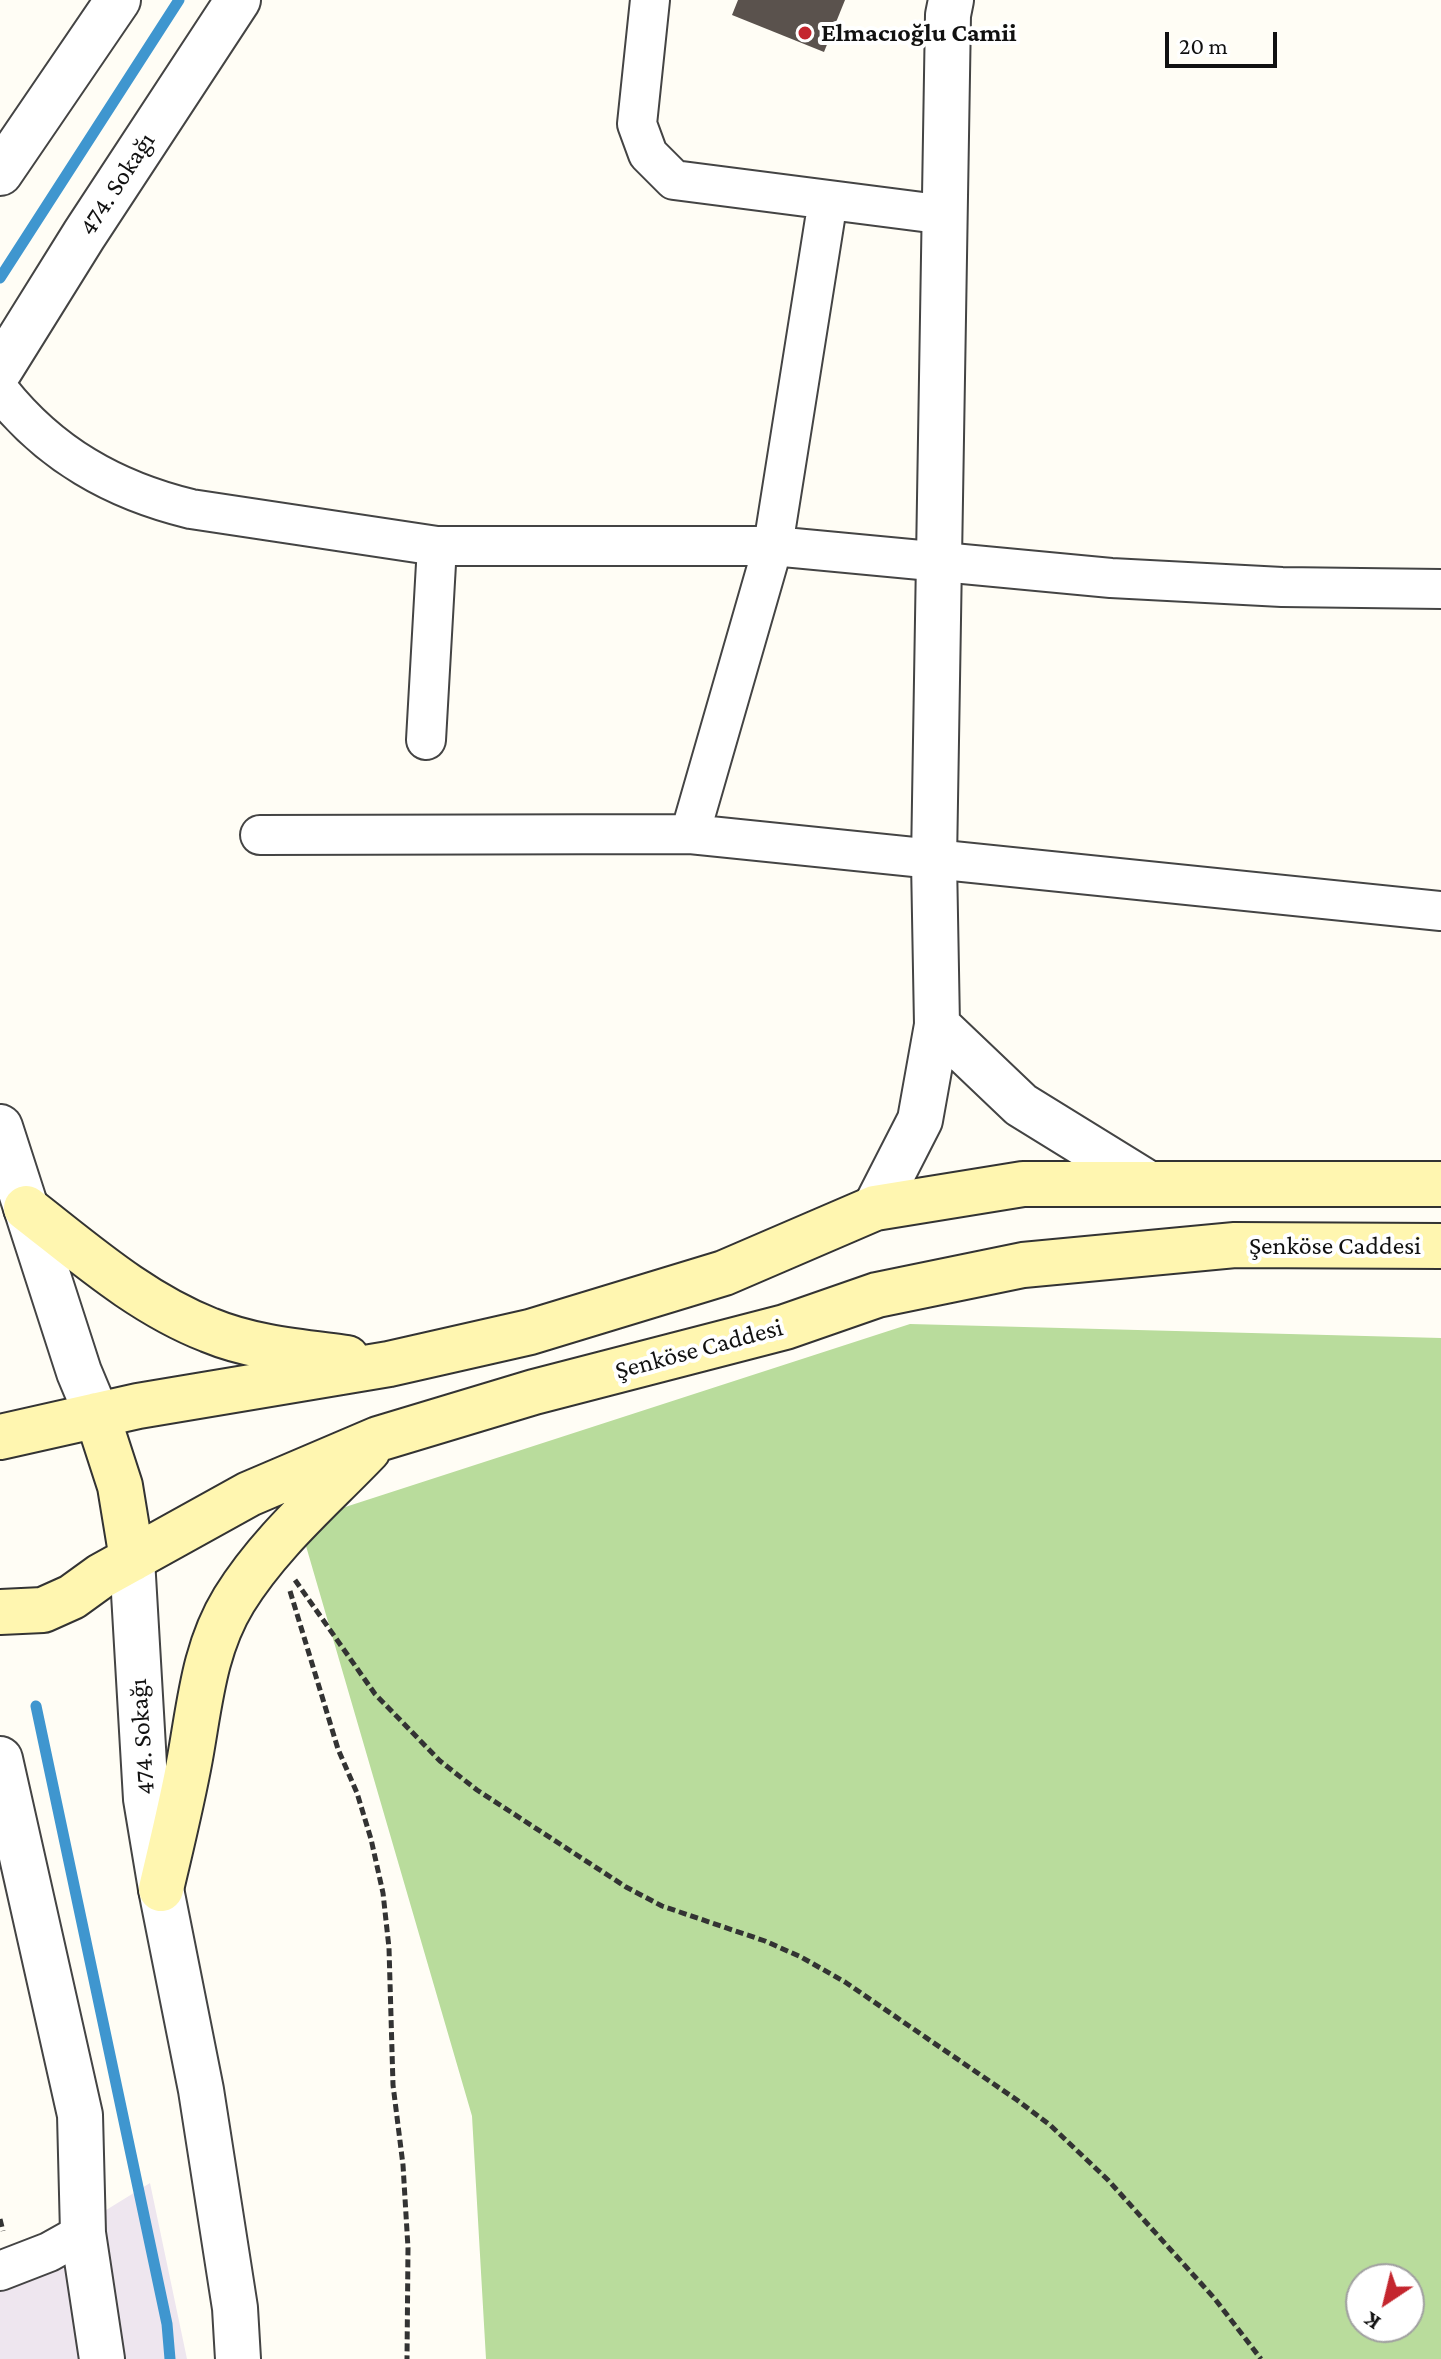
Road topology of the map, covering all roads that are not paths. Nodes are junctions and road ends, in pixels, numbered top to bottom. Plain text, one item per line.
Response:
1 (118, 0) edge
2 (238, 0) edge
3 (650, 0) edge
4 (951, 0) edge
5 (0, 173) edge
6 (828, 200) junction
7 (946, 215) junction
8 (0, 370) edge
9 (0, 391) edge
10 (437, 546) junction
11 (773, 546) junction
12 (940, 564) junction
13 (1441, 589) edge
14 (426, 740) dead end
15 (690, 834) junction
16 (260, 835) dead end
17 (934, 861) junction
18 (1441, 911) edge
19 (937, 1025) junction
20 (0, 1127) edge
21 (1149, 1184) junction
22 (1441, 1184) edge
23 (26, 1208) junction
24 (875, 1208) junction
25 (1441, 1246) edge
26 (389, 1364) junction
27 (97, 1415) junction
28 (0, 1437) edge
29 (378, 1439) junction
30 (132, 1559) junction
31 (0, 1612) edge
32 (0, 1759) edge
33 (0, 1866) edge
34 (161, 1889) junction
35 (35, 1915) junction
36 (83, 2233) junction
37 (0, 2271) edge
38 (102, 2359) edge
39 (238, 2359) edge

1 - 5 street
2 - 8 street, 474. Sokağı
3 - 6 street
4 - 7 street
6 - 7 street
6 - 11 street
7 - 12 street
9 - 10 street
10 - 11 street
10 - 14 street
11 - 12 street
11 - 15 street
12 - 13 street
12 - 17 street
15 - 16 street
15 - 17 street
17 - 18 street
17 - 19 street
19 - 21 street
19 - 24 street
20 - 23 street, 474. Sokağı
21 - 22 main road
21 - 24 main road
23 - 26 main road
23 - 27 street, 474. Sokağı
24 - 26 main road
25 - 29 main road, Şenköse Caddesi
26 - 27 main road
27 - 28 main road
27 - 30 main road, 474. Sokağı
29 - 30 main road, Şenköse Caddesi
29 - 34 main road
30 - 31 main road, Şenköse Caddesi
30 - 34 street, 474. Sokağı
32 - 35 street
33 - 35 street
34 - 39 street, 474. Sokağı
35 - 36 street
36 - 37 street
36 - 38 street

